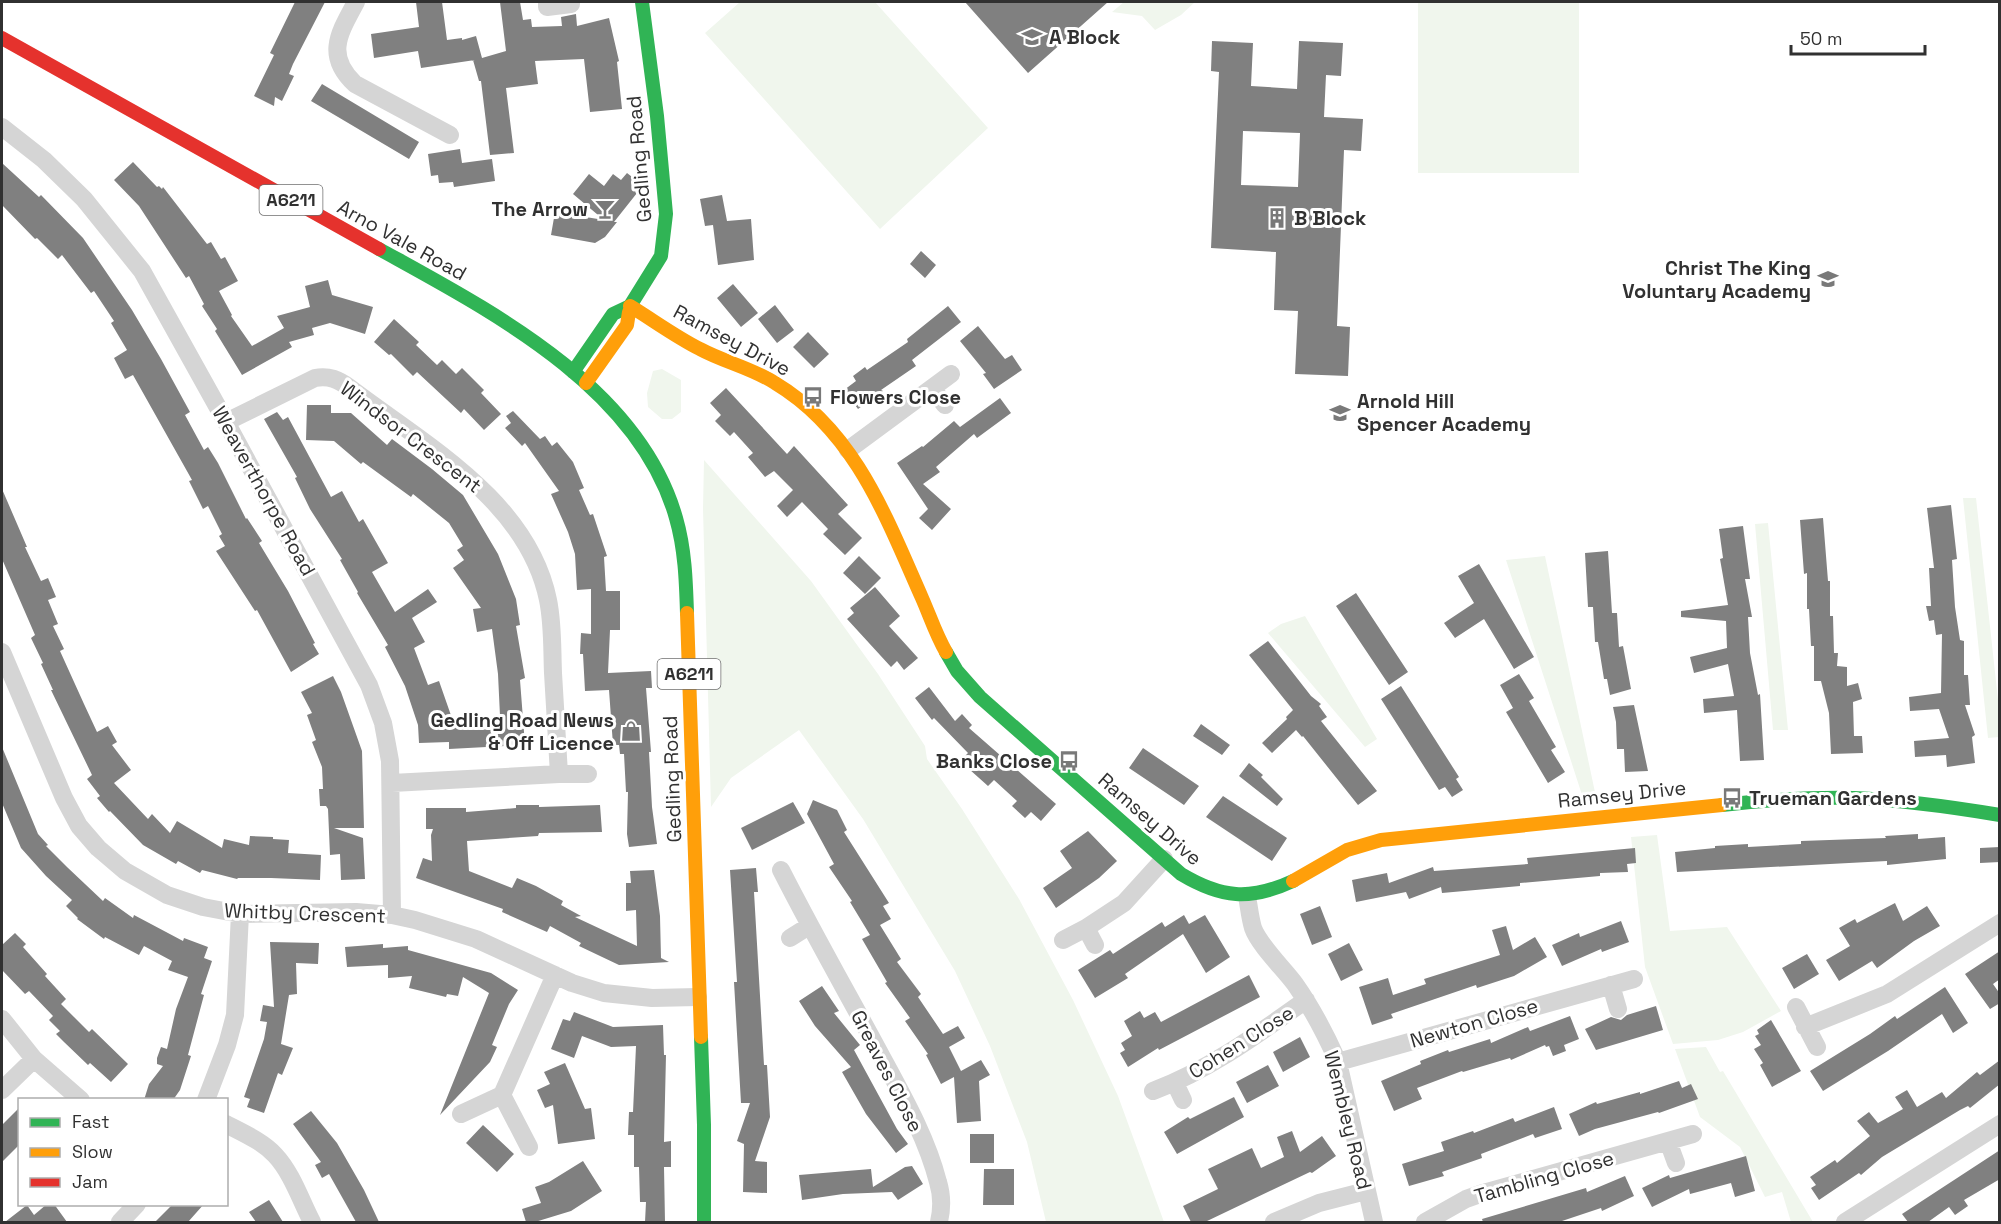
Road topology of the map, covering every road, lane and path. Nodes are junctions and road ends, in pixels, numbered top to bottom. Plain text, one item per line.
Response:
1 (356, 2) edge
2 (547, 2) edge
3 (642, 2) edge
4 (571, 4) dead end
5 (2, 38) edge
6 (2, 127) edge
7 (450, 135) dead end
8 (630, 306) junction
9 (573, 372) junction
10 (951, 374) dead end
11 (586, 383) junction
12 (932, 388) junction
13 (945, 405) dead end
14 (226, 422) junction
15 (848, 450) junction
16 (2, 652) edge
17 (559, 774) junction
18 (588, 774) dead end
19 (392, 783) junction
20 (2000, 815) edge
21 (1164, 859) junction
22 (781, 870) dead end
23 (1247, 896) junction
24 (240, 914) junction
25 (392, 915) junction
26 (2000, 923) edge
27 (809, 926) junction
28 (1086, 928) junction
29 (790, 938) dead end
30 (1064, 940) dead end
31 (1095, 945) dead end
32 (555, 975) junction
33 (1634, 979) dead end
34 (1611, 985) junction
35 (698, 997) junction
36 (1306, 1000) junction
37 (1796, 1007) dead end
38 (1618, 1009) dead end
39 (2, 1019) edge
40 (1805, 1027) junction
41 (1817, 1047) dead end
42 (34, 1059) junction
43 (1338, 1062) junction
44 (1175, 1083) junction
45 (2, 1090) edge
46 (1153, 1091) dead end
47 (502, 1095) junction
48 (79, 1098) edge
49 (207, 1098) edge
50 (1183, 1100) dead end
51 (461, 1114) dead end
52 (2000, 1124) edge
53 (228, 1125) edge
54 (1693, 1134) dead end
55 (1668, 1141) junction
56 (529, 1147) dead end
57 (1676, 1163) dead end
58 (1366, 1191) junction
59 (135, 1206) edge
60 (1849, 1221) edge
61 (120, 1222) edge
62 (312, 1222) edge
63 (704, 1222) edge
64 (939, 1222) edge
65 (1274, 1222) edge
66 (1374, 1222) edge
67 (1425, 1222) edge

1 - 7 street
2 - 4 street
3 - 8 street, Gedling Road
5 - 9 street, Arno Vale Road / A6211
6 - 14 street, Weaverthorpe Road
8 - 9 street, Gedling Road
8 - 11 street, Gedling Road
8 - 15 street, Ramsey Drive
9 - 11 street, Arno Vale Road / A6211
10 - 12 street
11 - 35 street, Gedling Road / A6211
12 - 13 street
12 - 15 street
14 - 17 street, Windsor Crescent
14 - 19 street, Weaverthorpe Road
15 - 21 street, Ramsey Drive
16 - 24 street, Whitby Crescent
17 - 18 street
17 - 19 street
19 - 25 street, Weaverthorpe Road
20 - 23 street, Ramsey Drive
21 - 23 street, Ramsey Drive
21 - 28 street
22 - 27 street, Greaves Close
23 - 36 street, Wembley Road
24 - 25 street, Whitby Crescent
24 - 49 street
25 - 32 street, Whitby Crescent
26 - 40 street
27 - 29 street
27 - 64 street, Greaves Close
28 - 30 street
28 - 31 street
32 - 35 street, Whitby Crescent
32 - 47 street
33 - 34 street, Newton Close
34 - 38 street
34 - 43 street, Newton Close
35 - 63 street, Gedling Road / A6211
36 - 43 street, Wembley Road
36 - 44 street, Cohen Close
37 - 40 street
39 - 42 street
40 - 41 street
42 - 45 street
42 - 48 street
43 - 58 street, Wembley Road
44 - 46 street, Cohen Close
44 - 50 street, Cohen Close
47 - 51 street
47 - 56 street
52 - 60 street
53 - 62 street
54 - 55 street, Tambling Close
55 - 57 street
55 - 67 street, Tambling Close
58 - 65 street
58 - 66 street, Wembley Road
59 - 61 street

